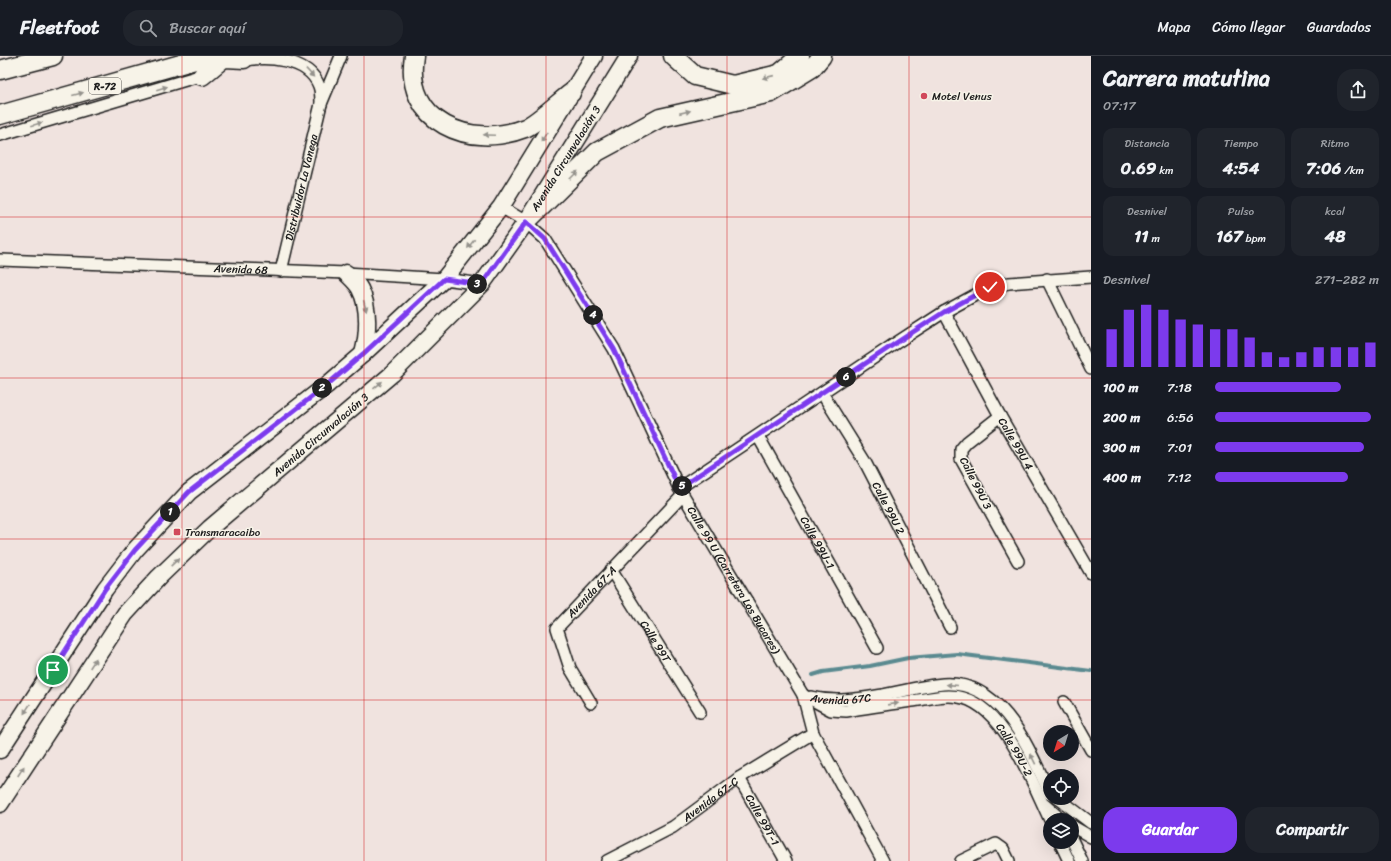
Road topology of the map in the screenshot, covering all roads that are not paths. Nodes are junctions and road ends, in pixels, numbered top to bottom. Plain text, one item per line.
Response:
1 (53, 56) edge
2 (341, 56) edge
3 (414, 56) edge
4 (594, 56) edge
5 (629, 56) edge
6 (673, 56) edge
7 (800, 56) edge
8 (822, 56) edge
9 (222, 57) edge
10 (0, 70) edge
11 (202, 76) joint
12 (571, 93) junction
13 (321, 104) junction
14 (0, 114) edge
15 (0, 135) edge
16 (501, 207) junction
17 (526, 222) junction
18 (0, 260) edge
19 (281, 270) junction
20 (346, 273) junction
21 (1091, 277) edge
22 (444, 279) junction
23 (1047, 280) junction
24 (482, 284) junction
25 (944, 312) junction
26 (363, 354) junction
27 (1091, 369) edge
28 (822, 393) junction
29 (1000, 416) junction
30 (758, 436) junction
31 (681, 491) junction
32 (1018, 561) dead end
33 (611, 570) junction
34 (1091, 573) edge
35 (950, 627) dead end
36 (878, 648) dead end
37 (803, 695) junction
38 (988, 697) joint
39 (1064, 702) dead end
40 (591, 703) dead end
41 (981, 706) joint
42 (700, 712) dead end
43 (813, 733) junction
44 (1086, 733) edge
45 (0, 750) edge
46 (1091, 750) edge
47 (739, 778) junction
48 (1043, 779) edge
49 (1042, 802) junction
50 (0, 804) edge
51 (1067, 805) edge
52 (1047, 813) edge
53 (1054, 813) edge
54 (1091, 823) edge
55 (1079, 830) edge
56 (1091, 837) edge
57 (1063, 849) edge
58 (1076, 849) edge
59 (784, 860) edge
60 (607, 861) edge
61 (883, 861) edge
62 (961, 861) edge
63 (1009, 861) edge
64 (1069, 861) edge
65 (1082, 861) edge

1 - 10 main road
2 - 13 street, Distribuidor La Vanega
12 -> 3 main road
4 - 12 main road
5 - 17 main road, Avenida Circunvalación 3
7 -> 6 main road
17 -> 8 main road
9 - 11 main road
9 -> 13 street, Distribuidor La Vanega
14 -> 9 main road, R-72
15 -> 11 street
12 -> 16 main road
13 - 19 street, Distribuidor La Vanega
16 - 17 street, Calle 99 U (Carretera Los Bucares)
16 -> 22 main road
17 - 24 main road, Avenida Circunvalación 3
17 - 31 street, Calle 99 U (Carretera Los Bucares)
18 - 19 street, Avenida 68
19 - 20 street, Avenida 68
20 - 22 street, Avenida 68
20 -> 26 main road
21 - 23 street, Avenida 67-A
22 - 24 street, Avenida 68
22 - 26 main road
23 - 25 street, Avenida 67-A
23 - 27 street
50 -> 24 main road, Avenida Circunvalación 3
25 - 28 street, Avenida 67-A
25 - 29 street, Calle 99U 4
26 -> 45 main road
28 - 30 street, Avenida 67-A
28 - 35 street, Calle 99U 2
29 - 32 street, Calle 99U 3
29 - 34 street, Calle 99U 4
30 - 31 street, Avenida 67-A
30 - 36 street, Calle 99U-1
31 - 33 street, Avenida 67-A
31 - 37 street, Calle 99 U (Carretera Los Bucares)
33 - 40 street, Avenida 67-A
33 - 42 street, Calle 99T
38 -> 37 street, Avenida 67C
37 -> 41 street, Avenida 67C
37 - 43 street, Calle 99 U (Carretera Los Bucares)
48 -> 38 street, Calle 99U-2
39 - 44 street
41 - 49 street, Calle 99U-2
43 - 47 street, Avenida 67-C
43 - 61 street, Calle 99 U (Carretera Los Bucares)
44 - 46 street
47 - 59 street, Calle 99T-1
47 - 60 street, Avenida 67-C
49 - 52 street, Calle 99U-2
49 - 53 street
51 - 54 street
55 - 56 street
57 - 64 street
58 - 65 street
62 - 63 street

